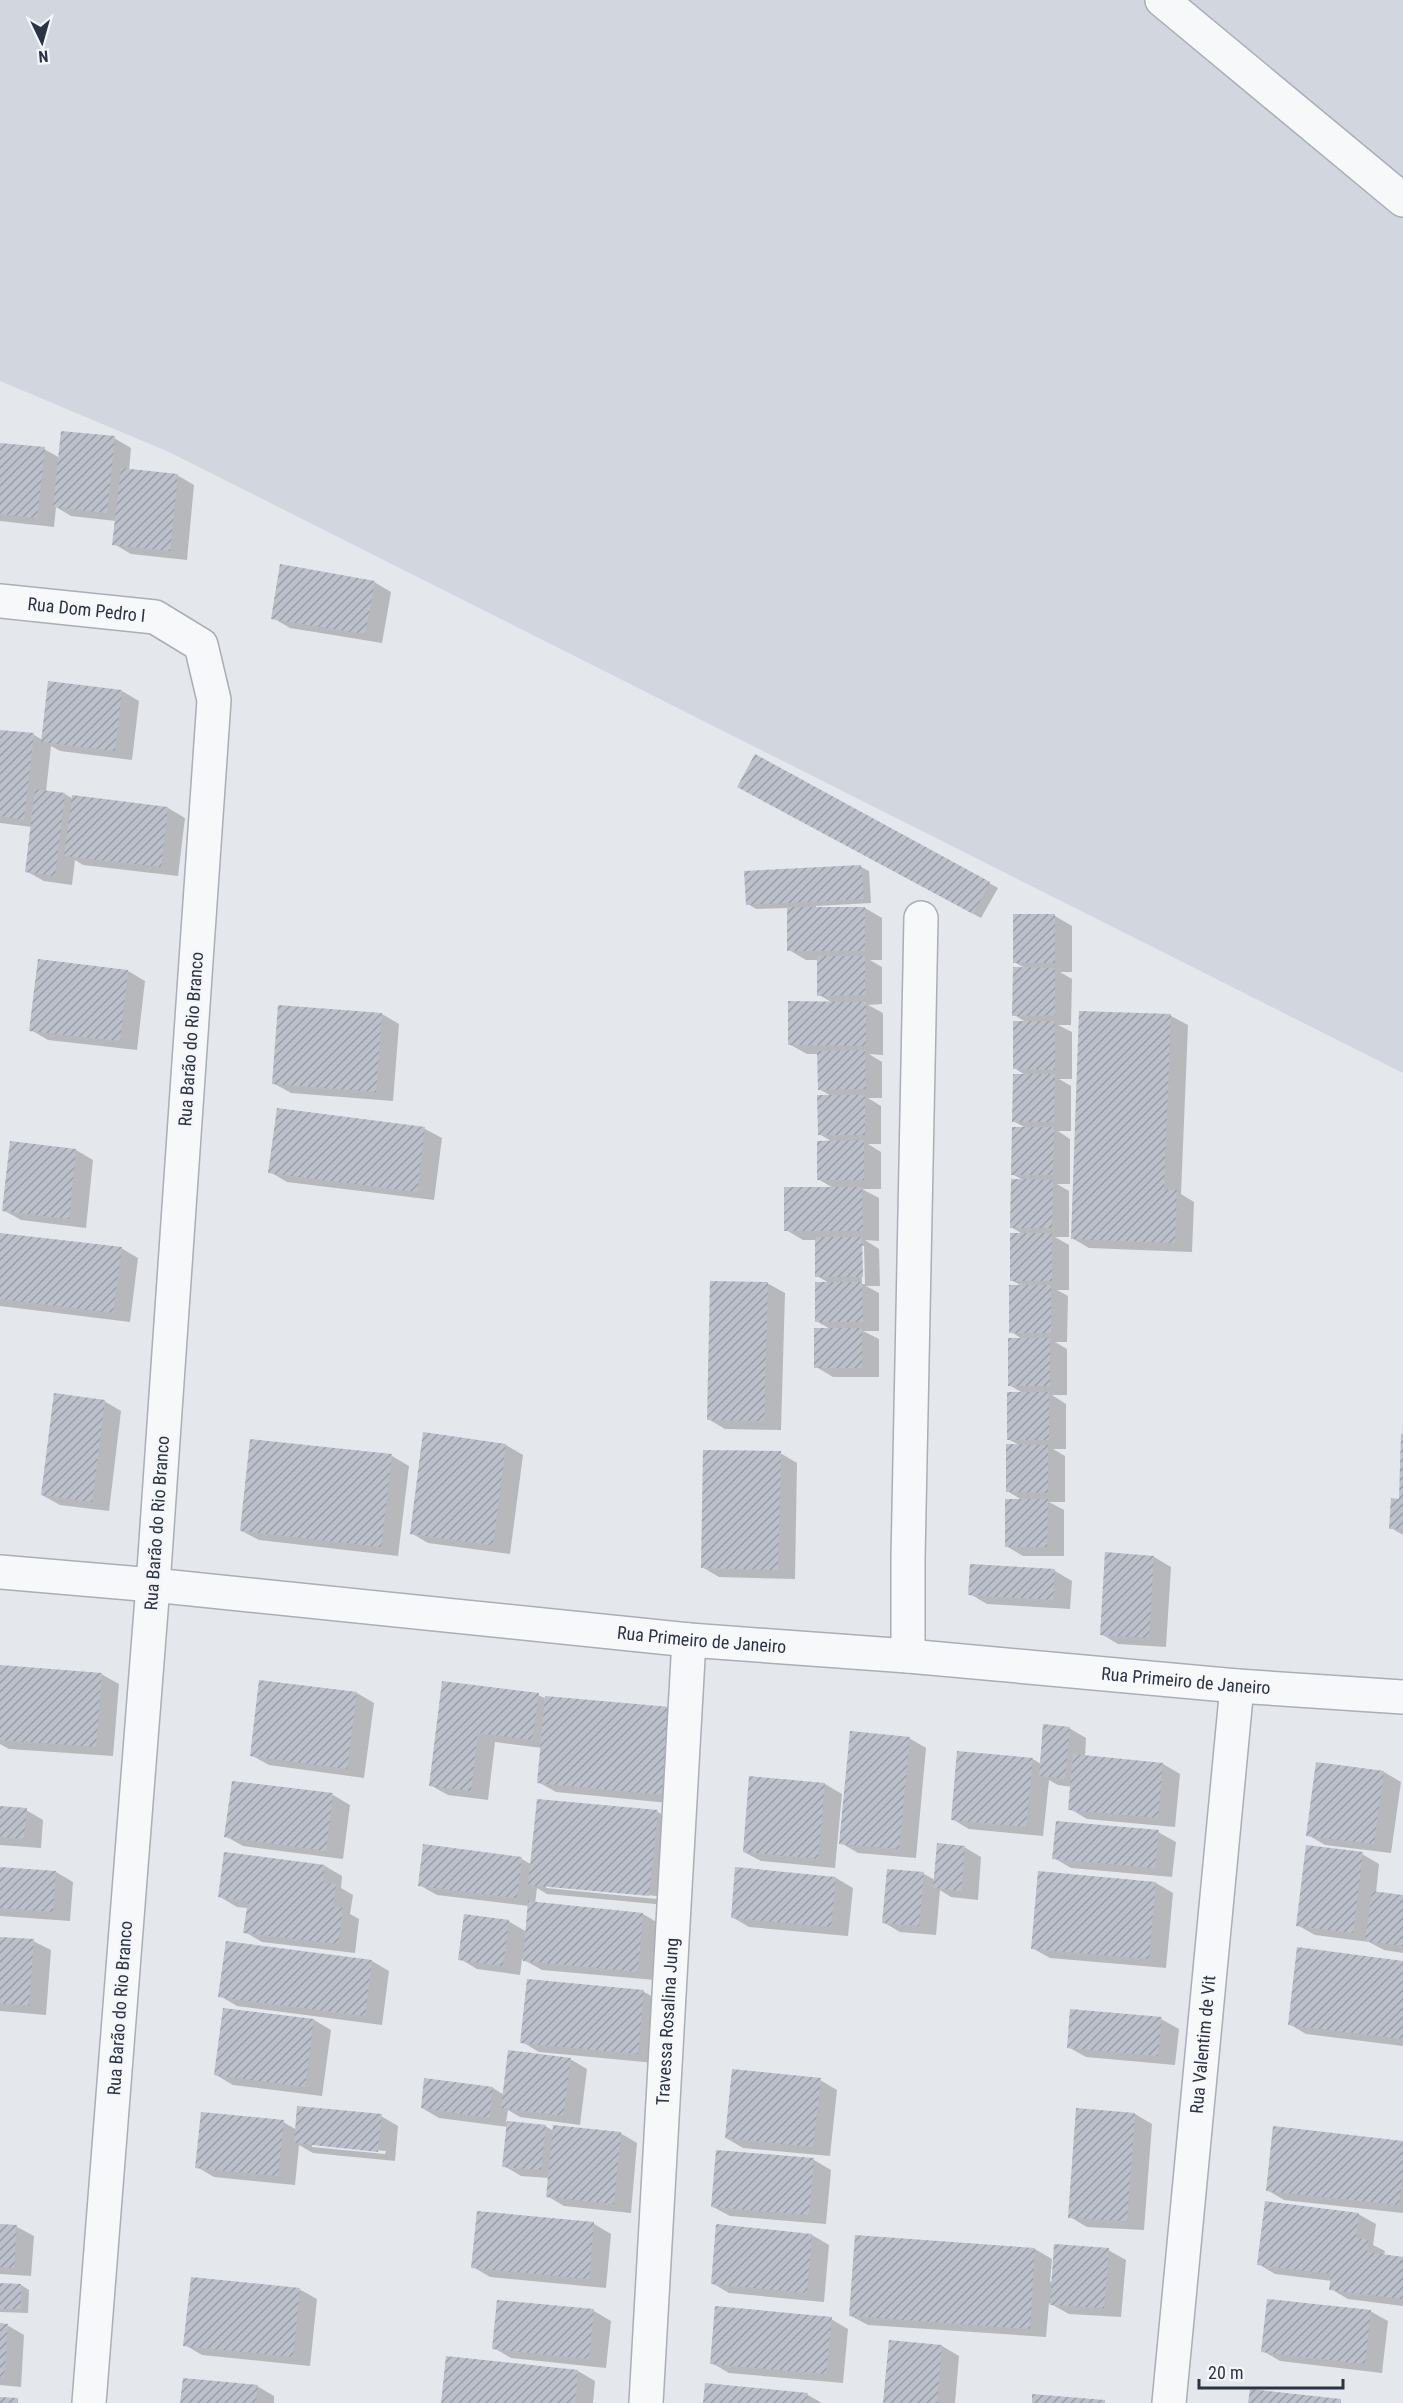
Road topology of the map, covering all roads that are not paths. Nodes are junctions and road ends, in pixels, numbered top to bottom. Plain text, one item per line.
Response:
1 (1162, 0) edge
2 (1403, 200) edge
3 (0, 601) edge
4 (201, 645) joint
5 (921, 918) dead end
6 (0, 1572) edge
7 (153, 1585) junction
8 (689, 1640) junction
9 (908, 1656) junction
10 (1237, 1686) junction
11 (1403, 1697) edge
12 (89, 2403) edge
13 (646, 2403) edge
14 (1169, 2403) edge

1 - 2 street
3 - 4 street, Rua Dom Pedro I
4 - 7 street, Rua Barão do Rio Branco
5 - 9 street
6 - 7 street, Rua Primeiro de Janeiro
7 - 8 street, Rua Primeiro de Janeiro
7 - 12 street, Rua Barão do Rio Branco
8 - 9 street, Rua Primeiro de Janeiro
8 - 13 street, Travessa Rosalina Jung
9 - 10 street, Rua Primeiro de Janeiro
10 - 11 street, Rua Primeiro de Janeiro
10 - 14 street, Rua Valentim de Vit

